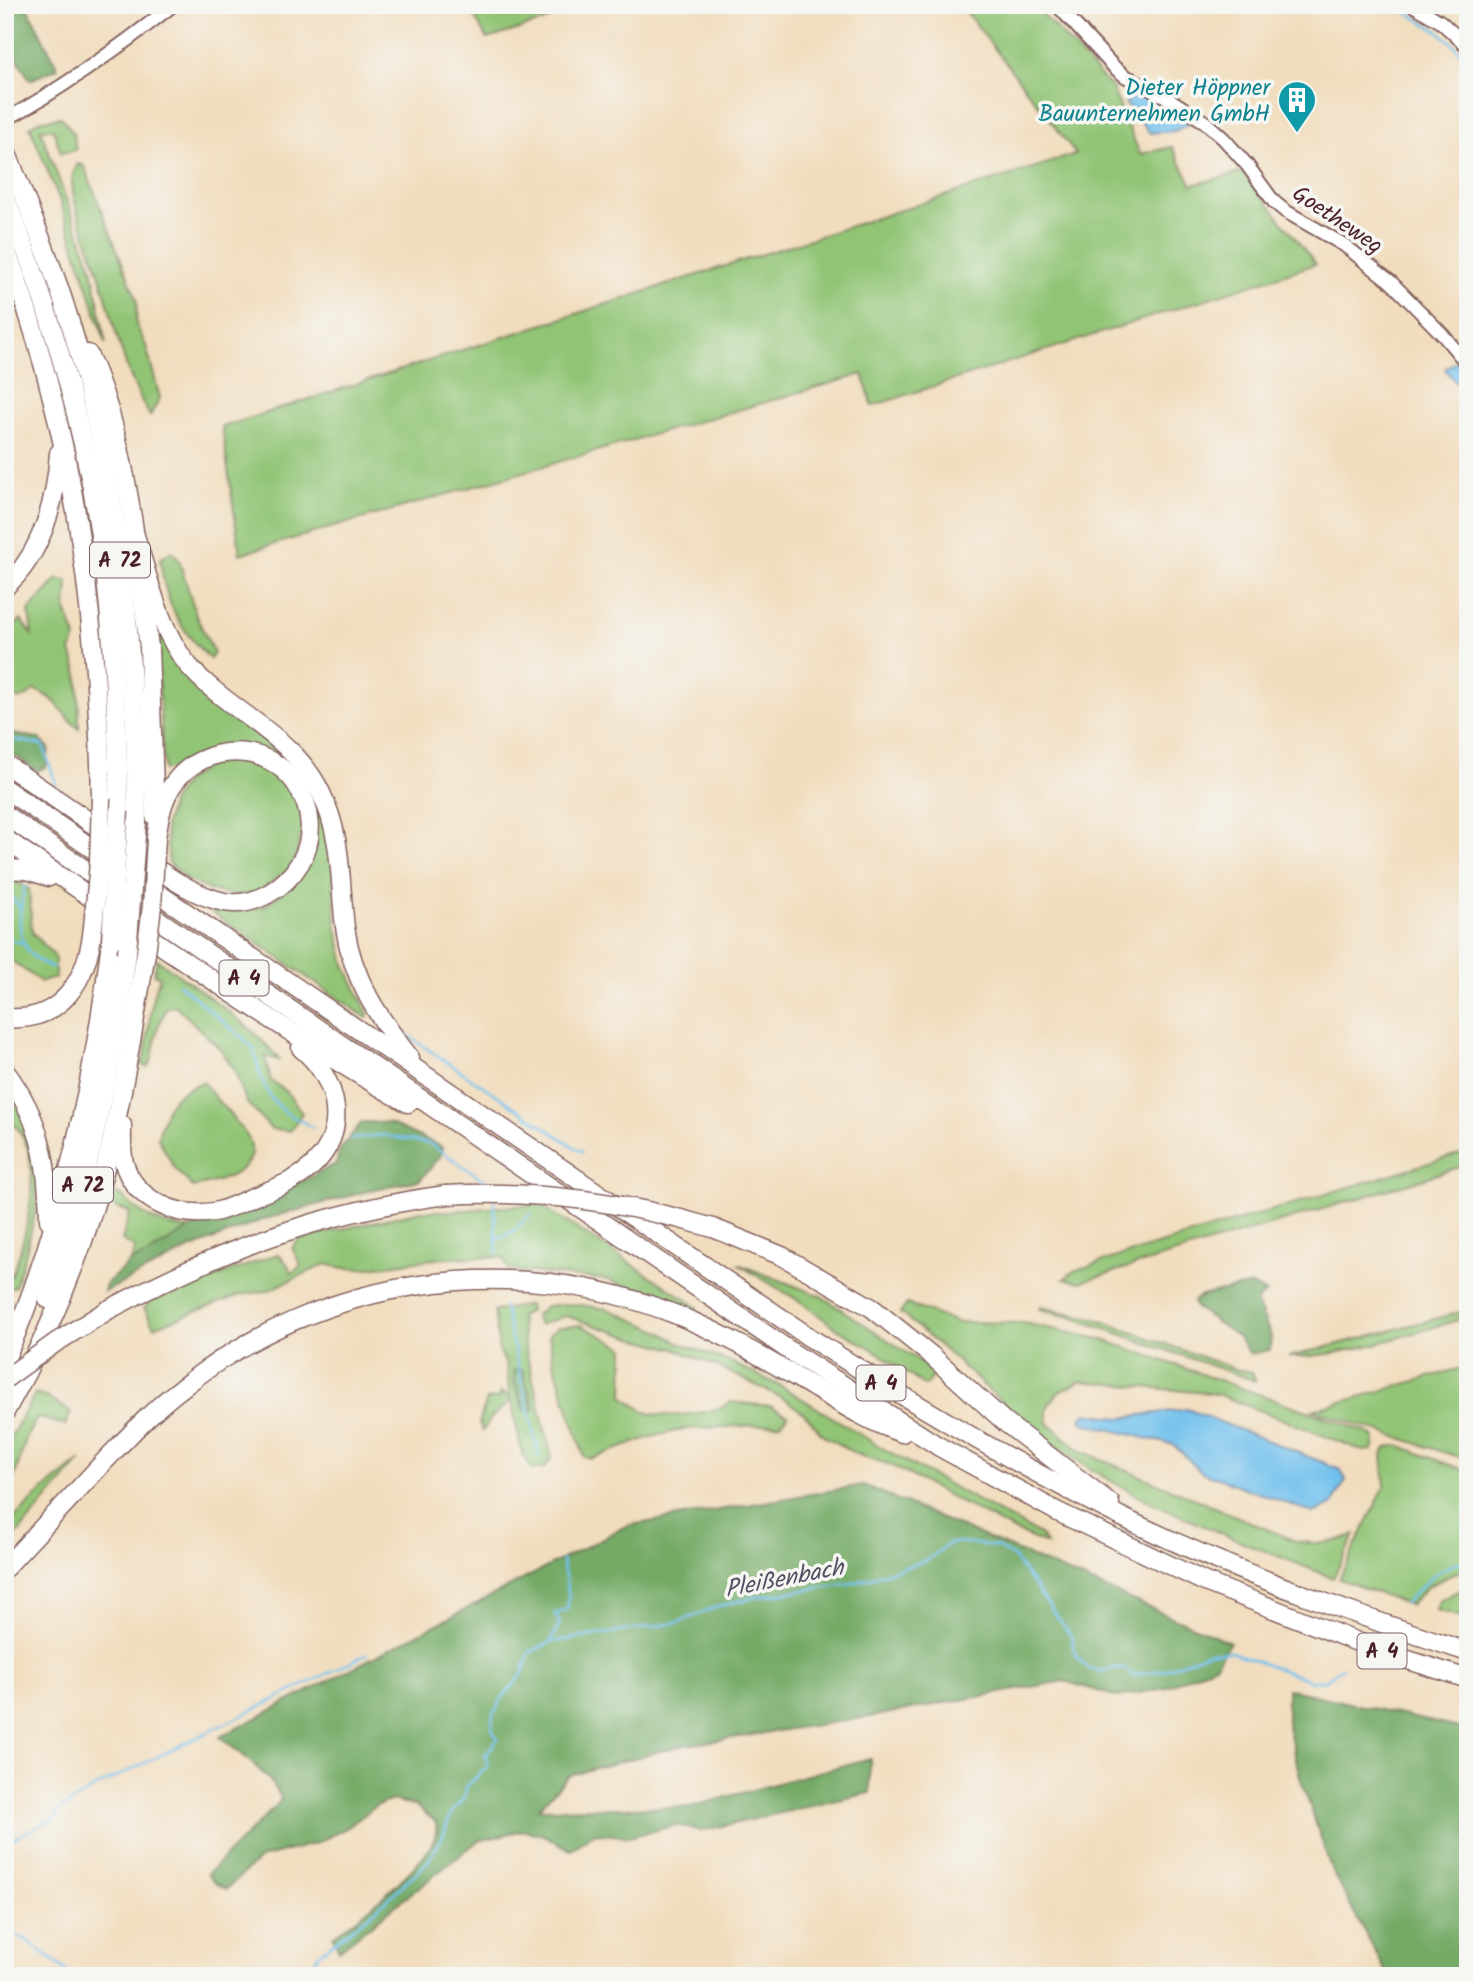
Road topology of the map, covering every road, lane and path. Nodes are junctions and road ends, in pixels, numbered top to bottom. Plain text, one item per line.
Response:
1 (173, 5) edge
2 (1057, 5) edge
3 (1071, 5) edge
4 (1413, 5) edge
5 (1071, 20) junction
6 (1468, 47) edge
7 (5, 120) edge
8 (5, 149) edge
9 (5, 197) edge
10 (5, 247) edge
11 (64, 304) junction
12 (1468, 365) edge
13 (61, 429) junction
14 (134, 533) junction
15 (5, 587) edge
16 (5, 764) edge
17 (5, 789) edge
18 (5, 815) edge
19 (156, 838) junction
20 (5, 839) edge
21 (5, 869) edge
22 (93, 899) junction
23 (5, 1018) edge
24 (271, 1020) junction
25 (5, 1071) edge
26 (421, 1072) junction
27 (121, 1097) junction
28 (483, 1141) junction
29 (49, 1238) junction
30 (5, 1360) edge
31 (5, 1380) edge
32 (5, 1409) edge
33 (938, 1446) junction
34 (1135, 1524) junction
35 (5, 1568) edge
36 (1468, 1652) edge
37 (1468, 1679) edge

1 - 7 street
2 - 5 street, Goetheweg
3 - 5 street
4 - 6 street
5 - 12 street, Goetheweg
8 - 11 highway, A 72
9 - 29 highway, A 72, bridge
10 - 13 highway
11 - 14 highway
11 - 32 highway, A 72, bridge
13 - 15 highway
13 - 23 highway, bridge
14 - 19 highway
14 - 26 highway
16 - 19 highway
17 - 26 highway, A 4
18 - 28 highway, A 4
19 - 27 highway, bridge
20 - 22 highway
21 - 22 highway
22 - 24 highway
24 - 27 highway
24 - 28 highway
25 - 29 highway
26 - 34 highway, A 4
27 - 32 highway
28 - 33 highway, A 4
29 - 30 highway, A 72
31 - 34 highway, bridge
33 - 35 highway
33 - 37 highway, A 4
34 - 36 highway, A 4

